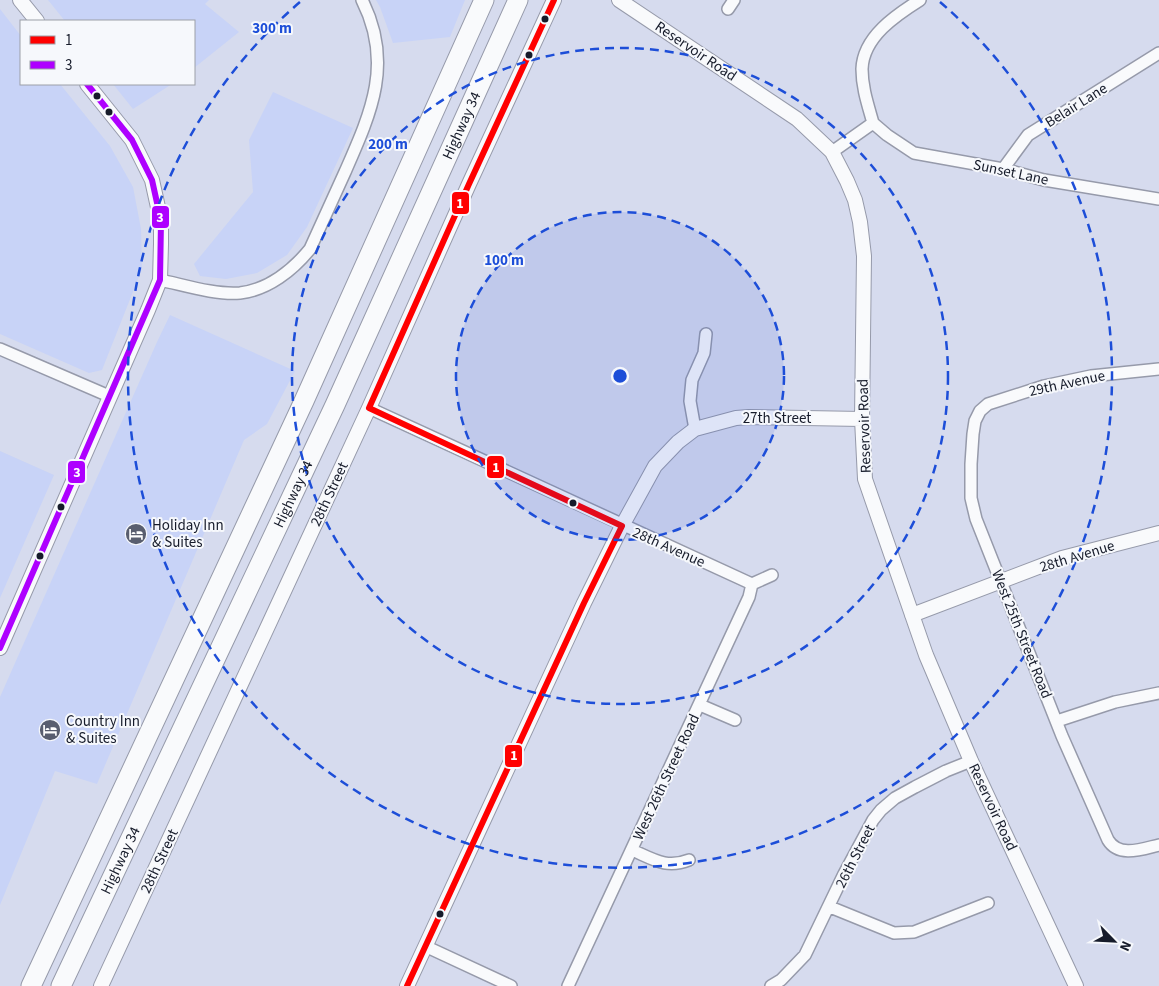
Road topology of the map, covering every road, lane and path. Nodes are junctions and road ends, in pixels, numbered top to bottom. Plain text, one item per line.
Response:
1 (20, 0) edge
2 (362, 0) edge
3 (484, 0) edge
4 (518, 0) edge
5 (554, 0) edge
6 (619, 0) edge
7 (920, 0) edge
8 (36, 20) edge
9 (1159, 53) edge
10 (88, 85) edge
11 (873, 123) junction
12 (832, 152) junction
13 (1003, 168) junction
14 (1159, 199) edge
15 (160, 280) junction
16 (706, 334) dead end
17 (0, 348) edge
18 (1159, 369) edge
19 (109, 396) junction
20 (369, 408) junction
21 (980, 410) joint
22 (862, 419) junction
23 (695, 429) junction
24 (622, 526) junction
25 (1159, 534) edge
26 (772, 575) dead end
27 (1002, 582) junction
28 (752, 584) junction
29 (912, 615) junction
30 (0, 648) edge
31 (1159, 693) edge
32 (700, 704) junction
33 (735, 720) dead end
34 (1057, 721) junction
35 (971, 761) junction
36 (1159, 845) edge
37 (632, 850) junction
38 (689, 860) dead end
39 (988, 903) dead end
40 (830, 907) junction
41 (426, 947) junction
42 (31, 986) edge
43 (61, 986) edge
44 (101, 986) edge
45 (408, 986) edge
46 (511, 986) edge
47 (568, 986) edge
48 (771, 986) edge
49 (1076, 986) edge

1 - 8 street
2 - 15 street
3 - 42 highway, Highway 34
4 - 43 highway, Highway 34
5 - 20 street, 28th Street
6 - 12 street, Reservoir Road
7 - 11 street
9 - 13 street, Belair Lane
10 - 15 street
11 - 12 street
11 - 13 street, Sunset Lane
12 - 22 street, Reservoir Road
13 - 14 street, Sunset Lane
15 - 19 street
16 - 23 street
17 - 19 street
18 - 21 street, 29th Avenue
19 - 30 street
20 - 24 street, 28th Avenue
20 - 44 street, 28th Street
21 - 27 street, West 25th Street Road
22 - 23 street, 27th Street
22 - 29 street, Reservoir Road
23 - 24 street, 27th Street
24 - 28 street, 28th Avenue
24 - 41 street, 27th Street
25 - 27 street, 28th Avenue
26 - 28 street
27 - 29 street, 28th Avenue
27 - 34 street, West 25th Street Road
28 - 32 street, West 26th Street Road
29 - 35 street, Reservoir Road
31 - 34 street
32 - 33 street, West 26th Street Road
32 - 37 street, West 26th Street Road
34 - 36 street, West 25th Street Road
35 - 40 street, 26th Street
35 - 49 street, Reservoir Road
37 - 38 street, West 26th Street Road
37 - 47 street, West 26th Street Road
39 - 40 street
40 - 48 street, 26th Street
41 - 45 street, 27th Street
41 - 46 street

